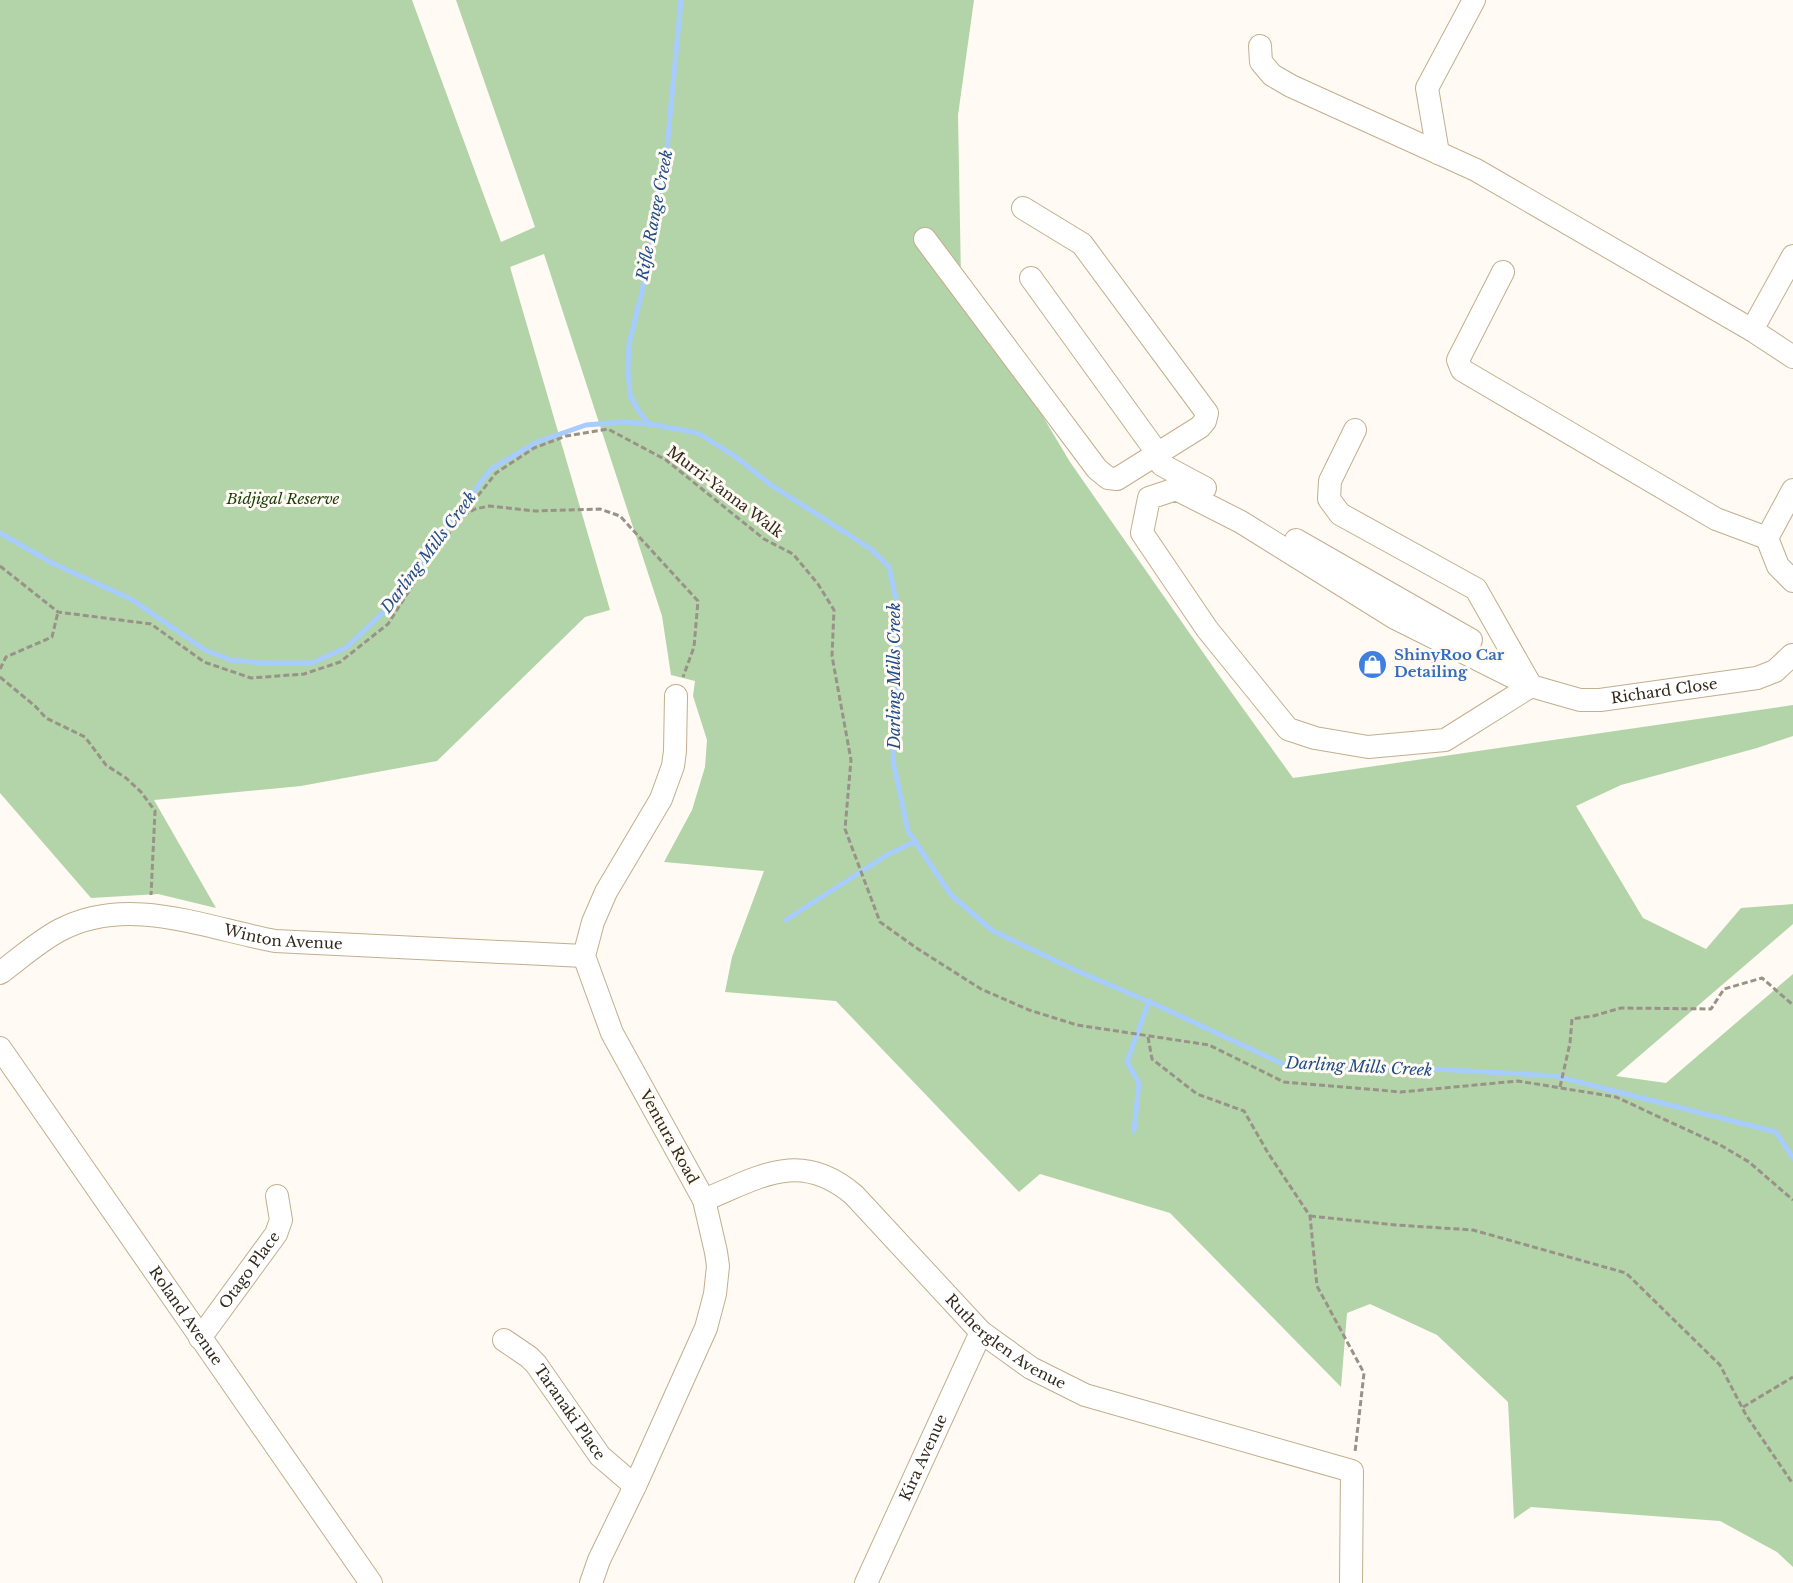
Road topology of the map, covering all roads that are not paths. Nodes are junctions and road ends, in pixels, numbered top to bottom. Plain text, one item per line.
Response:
1 (1474, 0) edge
2 (1260, 46) dead end
3 (1438, 153) junction
4 (1023, 208) dead end
5 (925, 239) dead end
6 (1793, 256) edge
7 (1503, 272) dead end
8 (1031, 278) dead end
9 (1752, 330) junction
10 (1793, 357) edge
11 (1355, 430) dead end
12 (1156, 455) junction
13 (1793, 490) edge
14 (1767, 538) junction
15 (1793, 581) edge
16 (1793, 655) edge
17 (1519, 666) junction
18 (1531, 686) junction
19 (676, 696) road end
20 (584, 956) junction
21 (0, 973) edge
22 (0, 1048) edge
23 (277, 1196) dead end
24 (704, 1200) junction
25 (981, 1332) junction
26 (200, 1338) junction
27 (504, 1340) dead end
28 (635, 1486) junction
29 (371, 1583) edge
30 (591, 1583) edge
31 (866, 1583) edge
32 (1351, 1583) edge

1 - 3 street
2 - 3 street
3 - 9 street
4 - 12 street
5 - 12 street
6 - 9 street
7 - 14 street
8 - 12 street
9 - 10 street
11 - 17 street
12 - 17 street
13 - 14 street
14 - 15 street
16 - 18 street, Richard Close
17 - 18 street
18 - 18 street, Richard Close
19 - 20 street
20 - 21 street, Winton Avenue
20 - 24 street, Ventura Road
22 - 26 street, Roland Avenue
23 - 26 street, Otago Place
24 - 25 street, Rutherglen Avenue
24 - 28 street, Ventura Road
25 - 31 street, Kira Avenue
25 - 32 street, Rutherglen Avenue
26 - 29 street, Roland Avenue
27 - 28 street, Taranaki Place
28 - 30 street, Ventura Road

